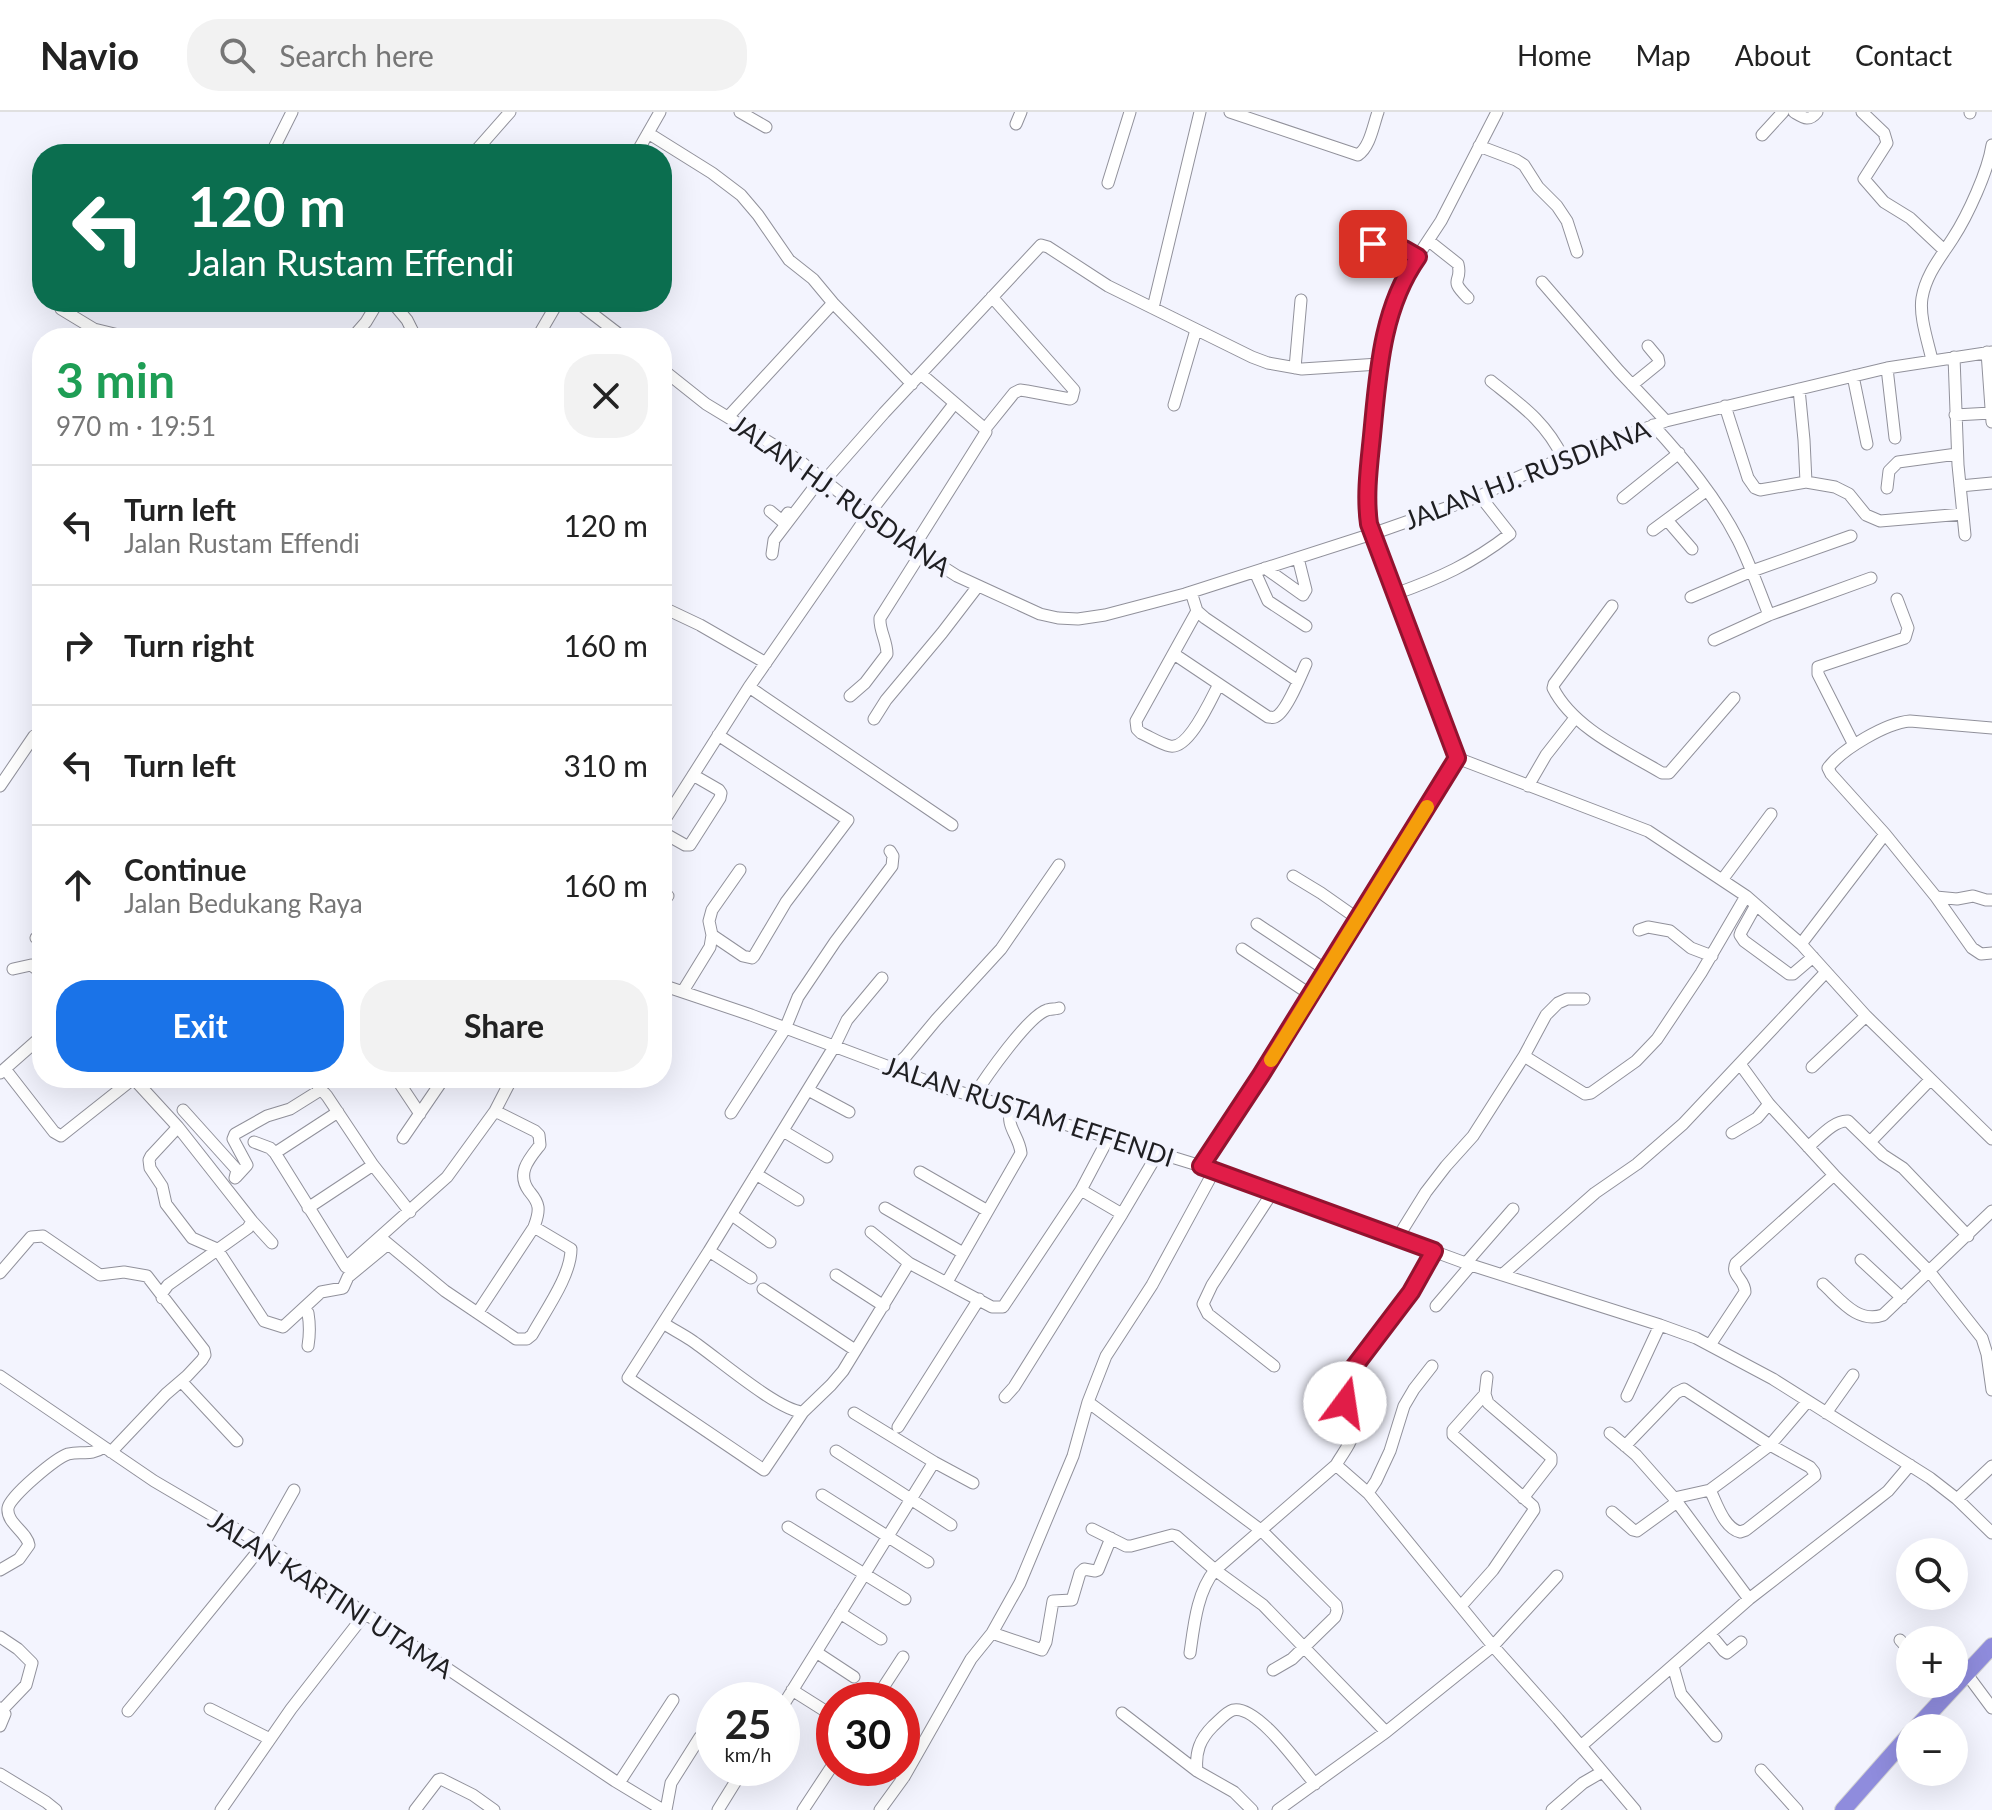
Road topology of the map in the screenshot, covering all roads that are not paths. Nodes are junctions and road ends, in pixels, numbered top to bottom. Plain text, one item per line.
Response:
1 (292, 112) edge
2 (510, 112) edge
3 (660, 112) edge
4 (740, 112) edge
5 (1130, 112) edge
6 (1200, 112) edge
7 (1230, 112) edge
8 (1378, 112) edge
9 (1497, 112) edge
10 (1783, 112) edge
11 (1794, 112) edge
12 (1817, 112) edge
13 (1862, 112) edge
14 (766, 127) dead end
15 (648, 133) junction
16 (1762, 135) dead end
17 (276, 144) edge
18 (482, 144) edge
19 (642, 144) edge
20 (666, 144) edge
21 (1992, 145) edge
22 (1479, 146) junction
23 (672, 148) edge
24 (1108, 183) dead end
25 (1354, 232) dead end
26 (1429, 241) junction
27 (1944, 250) junction
28 (1577, 252) dead end
29 (1418, 257) junction
30 (1542, 282) dead end
31 (992, 297) junction
32 (1468, 298) dead end
33 (1301, 300) dead end
34 (833, 303) junction
35 (1153, 308) junction
36 (66, 312) edge
37 (590, 312) edge
38 (92, 328) edge
39 (611, 328) edge
40 (1196, 330) junction
41 (1648, 346) dead end
42 (1990, 352) edge
43 (1954, 357) junction
44 (1932, 360) junction
45 (1379, 364) junction
46 (1295, 368) junction
47 (1887, 368) junction
48 (921, 374) junction
49 (1853, 376) junction
50 (672, 379) edge
51 (1491, 381) dead end
52 (912, 384) junction
53 (1632, 385) junction
54 (1799, 389) junction
55 (954, 404) junction
56 (1174, 405) dead end
57 (1725, 406) junction
58 (1991, 413) edge
59 (1955, 415) junction
60 (728, 417) junction
61 (1666, 421) junction
62 (1992, 422) edge
63 (1653, 425) junction
64 (985, 429) junction
65 (1895, 438) dead end
66 (1867, 444) dead end
67 (1679, 453) junction
68 (1957, 454) junction
69 (1563, 458) junction
70 (822, 477) junction
71 (1806, 482) junction
72 (1992, 483) edge
73 (1960, 486) junction
74 (1887, 488) dead end
75 (1707, 490) junction
76 (1480, 496) junction
77 (1623, 498) dead end
78 (770, 511) dead end
79 (1963, 514) junction
80 (868, 515) junction
81 (1667, 520) junction
82 (1653, 530) dead end
83 (1372, 534) junction
84 (1965, 535) dead end
85 (1851, 536) dead end
86 (1692, 549) dead end
87 (917, 551) junction
88 (772, 554) dead end
89 (1298, 558) junction
90 (1260, 570) junction
91 (1752, 571) junction
92 (1871, 578) dead end
93 (978, 586) junction
94 (1191, 592) junction
95 (1395, 594) junction
96 (1691, 597) dead end
97 (1897, 599) dead end
98 (1612, 606) dead end
99 (1197, 611) junction
100 (672, 613) edge
101 (1769, 615) junction
102 (1306, 626) dead end
103 (1714, 640) dead end
104 (1174, 654) junction
105 (766, 663) junction
106 (1306, 664) dead end
107 (1298, 681) junction
108 (1219, 684) junction
109 (749, 687) junction
110 (850, 696) dead end
111 (1734, 698) dead end
112 (1575, 718) junction
113 (874, 719) dead end
114 (1992, 728) edge
115 (721, 731) junction
116 (32, 739) edge
117 (1854, 745) junction
118 (1457, 758) junction
119 (693, 775) junction
120 (0, 786) edge
121 (1528, 786) junction
122 (672, 808) edge
123 (1771, 814) dead end
124 (952, 825) dead end
125 (1885, 834) junction
126 (672, 838) edge
127 (890, 851) dead end
128 (1059, 865) dead end
129 (740, 870) dead end
130 (1293, 876) dead end
131 (1722, 880) junction
132 (1746, 896) junction
133 (1936, 897) junction
134 (1992, 900) edge
135 (1756, 905) junction
136 (1358, 919) junction
137 (1257, 924) dead end
138 (1639, 930) dead end
139 (712, 935) junction
140 (1801, 944) junction
141 (1242, 949) dead end
142 (1992, 953) edge
143 (1712, 956) junction
144 (1813, 957) junction
145 (32, 966) edge
146 (13, 969) dead end
147 (1326, 970) junction
148 (1826, 972) junction
149 (882, 978) dead end
150 (672, 988) edge
151 (683, 991) junction
152 (1311, 995) junction
153 (1584, 999) dead end
154 (1059, 1008) dead end
155 (1866, 1016) junction
156 (785, 1029) junction
157 (32, 1045) edge
158 (834, 1047) junction
159 (1524, 1056) junction
160 (1740, 1064) junction
161 (1812, 1067) dead end
162 (893, 1068) junction
163 (1, 1071) edge
164 (1930, 1080) junction
165 (121, 1088) edge
166 (142, 1088) edge
167 (403, 1088) edge
168 (437, 1088) edge
169 (507, 1088) edge
170 (322, 1089) joint
171 (808, 1090) junction
172 (974, 1096) junction
173 (1769, 1104) junction
174 (1011, 1108) junction
175 (183, 1110) dead end
176 (495, 1111) junction
177 (338, 1112) junction
178 (849, 1112) dead end
179 (731, 1113) dead end
180 (420, 1114) junction
181 (178, 1127) junction
182 (783, 1131) junction
183 (1732, 1133) dead end
184 (1109, 1137) junction
185 (403, 1138) dead end
186 (1992, 1139) edge
187 (254, 1142) dead end
188 (1870, 1142) junction
189 (1808, 1147) junction
190 (275, 1153) junction
191 (1158, 1153) junction
192 (827, 1157) dead end
193 (373, 1165) junction
194 (1201, 1166) junction
195 (1214, 1171) junction
196 (920, 1172) dead end
197 (756, 1174) junction
198 (1834, 1175) junction
199 (236, 1177) junction
200 (225, 1187) junction
201 (1081, 1190) junction
202 (1272, 1193) junction
203 (798, 1200) dead end
204 (308, 1208) junction
205 (885, 1208) dead end
206 (1513, 1209) dead end
207 (986, 1210) junction
208 (1992, 1211) edge
209 (410, 1212) junction
210 (1122, 1214) junction
211 (732, 1215) junction
212 (252, 1221) junction
213 (534, 1227) junction
214 (871, 1232) dead end
215 (1968, 1236) junction
216 (1398, 1237) junction
217 (384, 1241) junction
218 (770, 1242) dead end
219 (272, 1243) dead end
220 (217, 1249) junction
221 (709, 1251) junction
222 (1434, 1251) junction
223 (963, 1253) junction
224 (1861, 1260) dead end
225 (909, 1263) junction
226 (1468, 1264) junction
227 (2, 1267) edge
228 (1929, 1271) junction
229 (836, 1275) dead end
230 (1502, 1275) junction
231 (751, 1278) dead end
232 (947, 1282) junction
233 (1823, 1284) dead end
234 (763, 1289) dead end
235 (162, 1298) junction
236 (1902, 1298) junction
237 (979, 1299) junction
238 (884, 1306) junction
239 (1436, 1306) dead end
240 (304, 1310) junction
241 (478, 1312) junction
242 (663, 1323) junction
243 (1660, 1325) junction
244 (1710, 1345) junction
245 (308, 1346) dead end
246 (855, 1350) junction
247 (1274, 1366) dead end
248 (1432, 1366) dead end
249 (1853, 1375) dead end
250 (0, 1376) edge
251 (1487, 1377) dead end
252 (181, 1381) junction
253 (1992, 1390) edge
254 (1485, 1394) junction
255 (1627, 1396) dead end
256 (1005, 1397) dead end
257 (1088, 1402) junction
258 (1807, 1402) junction
259 (803, 1412) junction
260 (854, 1413) dead end
261 (1826, 1413) junction
262 (898, 1427) dead end
263 (1610, 1433) dead end
264 (237, 1441) dead end
265 (1770, 1445) junction
266 (1625, 1446) junction
267 (108, 1450) junction
268 (836, 1451) dead end
269 (934, 1462) junction
270 (1336, 1465) junction
271 (1910, 1465) junction
272 (1992, 1466) edge
273 (973, 1483) dead end
274 (294, 1490) dead end
275 (1710, 1490) junction
276 (1368, 1493) junction
277 (822, 1495) dead end
278 (1523, 1498) junction
279 (911, 1499) junction
280 (1957, 1499) junction
281 (1675, 1500) junction
282 (1612, 1512) dead end
283 (951, 1525) dead end
284 (788, 1527) dead end
285 (1092, 1529) dead end
286 (1262, 1531) junction
287 (1992, 1533) edge
288 (888, 1537) junction
289 (1111, 1538) junction
290 (263, 1545) junction
291 (928, 1562) dead end
292 (0, 1570) edge
293 (1215, 1570) junction
294 (864, 1574) junction
295 (1557, 1576) dead end
296 (905, 1599) dead end
297 (1749, 1599) junction
298 (1461, 1606) junction
299 (840, 1613) junction
300 (365, 1614) junction
301 (992, 1633) junction
302 (1710, 1634) junction
303 (0, 1637) edge
304 (881, 1639) dead end
305 (1741, 1642) dead end
306 (1493, 1646) junction
307 (1992, 1646) edge
308 (1304, 1648) junction
309 (816, 1652) junction
310 (1190, 1653) dead end
311 (903, 1657) dead end
312 (1673, 1666) junction
313 (1273, 1670) dead end
314 (1968, 1671) edge
315 (1968, 1676) edge
316 (854, 1677) dead end
317 (797, 1682) edge
318 (887, 1682) edge
319 (673, 1700) dead end
320 (1992, 1708) edge
321 (1, 1709) edge
322 (210, 1709) dead end
323 (128, 1711) dead end
324 (1122, 1713) dead end
325 (0, 1726) edge
326 (1386, 1732) junction
327 (1716, 1736) dead end
328 (270, 1739) junction
329 (696, 1743) edge
330 (1581, 1746) junction
331 (920, 1749) edge
332 (1896, 1751) edge
333 (1761, 1770) dead end
334 (1197, 1771) junction
335 (1602, 1772) junction
336 (0, 1774) edge
337 (619, 1783) junction
338 (1315, 1784) junction
339 (733, 1786) edge
340 (819, 1786) edge
341 (897, 1786) edge
342 (1851, 1807) edge
343 (56, 1810) edge
344 (221, 1810) edge
345 (415, 1810) edge
346 (494, 1810) edge
347 (664, 1810) edge
348 (718, 1810) edge
349 (803, 1810) edge
350 (880, 1810) edge
351 (1252, 1810) edge
352 (1278, 1810) edge
353 (1552, 1810) edge
354 (1635, 1810) edge
355 (1797, 1810) edge

1 - 17 street
2 - 18 street
3 - 15 street
4 - 14 street
5 - 24 street
6 - 35 street
7 - 8 street
9 - 22 street
10 - 16 street
11 - 12 street
13 - 27 street
15 - 19 street
15 - 20 street
21 - 27 street
22 - 26 street
22 - 28 street
23 - 34 street
25 - 29 street
26 - 29 street
26 - 32 street
27 - 44 street
29 - 45 street
30 - 53 street
31 - 35 street
31 - 48 street
31 - 64 street
33 - 46 street
34 - 52 street
34 - 60 street
35 - 40 street
36 - 38 street
37 - 39 street
40 - 46 street
40 - 56 street
41 - 53 street
42 - 43 street, JALAN HJ. RUSDIANA
42 - 58 street
43 - 44 street, JALAN HJ. RUSDIANA
43 - 59 street
44 - 47 street, JALAN HJ. RUSDIANA
45 - 46 street
45 - 83 street
47 - 49 street, JALAN HJ. RUSDIANA
47 - 65 street
48 - 52 street
48 - 55 street
49 - 54 street, JALAN HJ. RUSDIANA
49 - 66 street
50 - 60 street, JALAN HJ. RUSDIANA
51 - 69 street
52 - 70 street
53 - 61 street
54 - 57 street, JALAN HJ. RUSDIANA
54 - 71 street
55 - 64 street
55 - 80 street
57 - 61 street, JALAN HJ. RUSDIANA
57 - 71 street
58 - 59 street
58 - 62 street
59 - 68 street
60 - 70 street, JALAN HJ. RUSDIANA
61 - 63 street, JALAN HJ. RUSDIANA
63 - 67 street
63 - 69 street, JALAN HJ. RUSDIANA
64 - 87 street
67 - 75 street
67 - 77 street
68 - 73 street
68 - 74 street
69 - 76 street, JALAN HJ. RUSDIANA
70 - 78 street
70 - 80 street, JALAN HJ. RUSDIANA
70 - 88 street
71 - 79 street
72 - 73 street
73 - 79 street
75 - 81 street
75 - 91 street
76 - 83 street, JALAN HJ. RUSDIANA
76 - 95 street
79 - 84 street
80 - 87 street, JALAN HJ. RUSDIANA
80 - 105 street
81 - 82 street
81 - 86 street
83 - 89 street, JALAN HJ. RUSDIANA
83 - 95 street
85 - 91 street
87 - 93 street, JALAN HJ. RUSDIANA
87 - 110 street
89 - 90 street, JALAN HJ. RUSDIANA
89 - 90 street
90 - 94 street, JALAN HJ. RUSDIANA
90 - 102 street
91 - 96 street
91 - 101 street
92 - 101 street
93 - 94 street, JALAN HJ. RUSDIANA
93 - 113 street
94 - 99 street
95 - 118 street
97 - 117 street
98 - 112 street
99 - 104 street
99 - 107 street
100 - 105 street
101 - 103 street
104 - 108 street
104 - 108 street
105 - 109 street
106 - 107 street
107 - 108 street
109 - 115 street
109 - 124 street
111 - 112 street
112 - 121 street
114 - 117 street
115 - 119 street
115 - 139 street
116 - 120 street
117 - 125 street
118 - 121 street
118 - 136 street
119 - 122 street
119 - 126 street
121 - 131 street
123 - 131 street
125 - 133 street
125 - 140 street
127 - 156 street
128 - 162 street
129 - 139 street
130 - 136 street
131 - 132 street
132 - 135 street
132 - 143 street
133 - 134 street
133 - 142 street
135 - 140 street
135 - 144 street
136 - 147 street
137 - 147 street
138 - 143 street
139 - 151 street
140 - 144 street
141 - 152 street
143 - 159 street
144 - 148 street
145 - 146 street
147 - 152 street
148 - 155 street
148 - 160 street
149 - 158 street
150 - 151 street, JALAN RUSTAM EFFENDI
151 - 156 street, JALAN RUSTAM EFFENDI
152 - 194 street
153 - 159 street
154 - 172 street
155 - 161 street
155 - 164 street
156 - 158 street, JALAN RUSTAM EFFENDI
156 - 179 street
157 - 163 street
158 - 162 street, JALAN RUSTAM EFFENDI
158 - 171 street
159 - 216 street
160 - 173 street
160 - 230 street
162 - 172 street, JALAN RUSTAM EFFENDI
163 - 165 street
164 - 186 street
164 - 188 street
166 - 181 street
167 - 180 street
168 - 180 street
169 - 176 street
170 - 177 street
170 - 199 street
171 - 178 street
171 - 182 street
172 - 174 street, JALAN RUSTAM EFFENDI
173 - 183 street
173 - 189 street
174 - 184 street, JALAN RUSTAM EFFENDI
174 - 207 street
175 - 199 street
176 - 209 street
176 - 213 street
177 - 190 street
177 - 193 street
180 - 185 street
181 - 200 street
181 - 220 street
182 - 192 street
182 - 197 street
184 - 191 street, JALAN RUSTAM EFFENDI
184 - 201 street
187 - 190 street
188 - 189 street
188 - 215 street
189 - 198 street
190 - 204 street
191 - 194 street, JALAN RUSTAM EFFENDI
191 - 210 street
193 - 204 street
193 - 209 street
194 - 195 street, JALAN RUSTAM EFFENDI
195 - 202 street, JALAN RUSTAM EFFENDI
195 - 257 street
196 - 207 street
197 - 203 street
197 - 211 street
198 - 228 street
198 - 244 street
199 - 200 street
200 - 212 street
201 - 210 street
201 - 237 street
202 - 216 street, JALAN RUSTAM EFFENDI
202 - 247 street
204 - 217 street
205 - 223 street
206 - 226 street
207 - 223 street
208 - 215 street
209 - 217 street
210 - 256 street
211 - 218 street
211 - 221 street
212 - 219 street
212 - 220 street
213 - 241 street
213 - 241 street
214 - 225 street
215 - 228 street
216 - 222 street, JALAN RUSTAM EFFENDI
217 - 240 street
217 - 241 street
220 - 235 street
220 - 240 street
221 - 231 street
221 - 242 street
222 - 226 street, JALAN RUSTAM EFFENDI
222 - 270 street
223 - 232 street
224 - 236 street
225 - 232 street
225 - 238 street
226 - 230 street, JALAN RUSTAM EFFENDI
226 - 239 street
227 - 235 street
228 - 236 street
228 - 253 street
229 - 238 street
230 - 243 street, JALAN RUSTAM EFFENDI
232 - 237 street
233 - 236 street
234 - 246 street
235 - 252 street
237 - 262 street
238 - 246 street
240 - 245 street
242 - 259 street
242 - 259 street
243 - 244 street, JALAN RUSTAM EFFENDI
243 - 255 street
244 - 258 street, JALAN RUSTAM EFFENDI
246 - 259 street
248 - 276 street
249 - 261 street
250 - 267 street, JALAN KARTINI UTAMA
251 - 254 street
252 - 264 street
252 - 267 street
254 - 278 street
254 - 278 street
257 - 286 street
257 - 301 street
258 - 261 street, JALAN RUSTAM EFFENDI
258 - 265 street
260 - 269 street
261 - 271 street, JALAN RUSTAM EFFENDI
263 - 266 street
265 - 266 street
265 - 275 street
265 - 275 street
266 - 281 street
267 - 290 street, JALAN KARTINI UTAMA
267 - 292 street
268 - 279 street
269 - 273 street
269 - 279 street
270 - 276 street
270 - 286 street
271 - 280 street, JALAN RUSTAM EFFENDI
271 - 297 street
272 - 280 street
274 - 290 street
275 - 281 street
276 - 298 street
277 - 288 street
278 - 298 street
279 - 283 street
279 - 288 street
280 - 287 street, JALAN RUSTAM EFFENDI
281 - 282 street
281 - 297 street
284 - 294 street
285 - 289 street
286 - 293 street
286 - 308 street
288 - 291 street
288 - 294 street
289 - 293 street
289 - 301 street
290 - 300 street, JALAN KARTINI UTAMA
290 - 323 street
293 - 308 street
293 - 310 street
294 - 296 street
294 - 299 street
295 - 306 street
297 - 302 street
298 - 306 street
299 - 304 street
299 - 309 street
300 - 328 street
300 - 337 street, JALAN KARTINI UTAMA
301 - 331 street
302 - 305 street
302 - 312 street
303 - 321 street
306 - 326 street
306 - 330 street
307 - 314 highway
308 - 313 street
308 - 326 street
309 - 316 street
309 - 317 street
311 - 318 street
312 - 327 street
312 - 330 street
315 - 320 street
319 - 337 street
321 - 325 street
322 - 328 street
324 - 334 street
326 - 338 street
328 - 344 street
329 - 347 street
330 - 335 street
332 - 342 highway
333 - 355 street
334 - 338 street
334 - 351 street
335 - 353 street
335 - 354 street
336 - 343 street
337 - 347 street, JALAN KARTINI UTAMA
338 - 352 street
339 - 348 street
340 - 349 street
341 - 350 street
345 - 346 street

